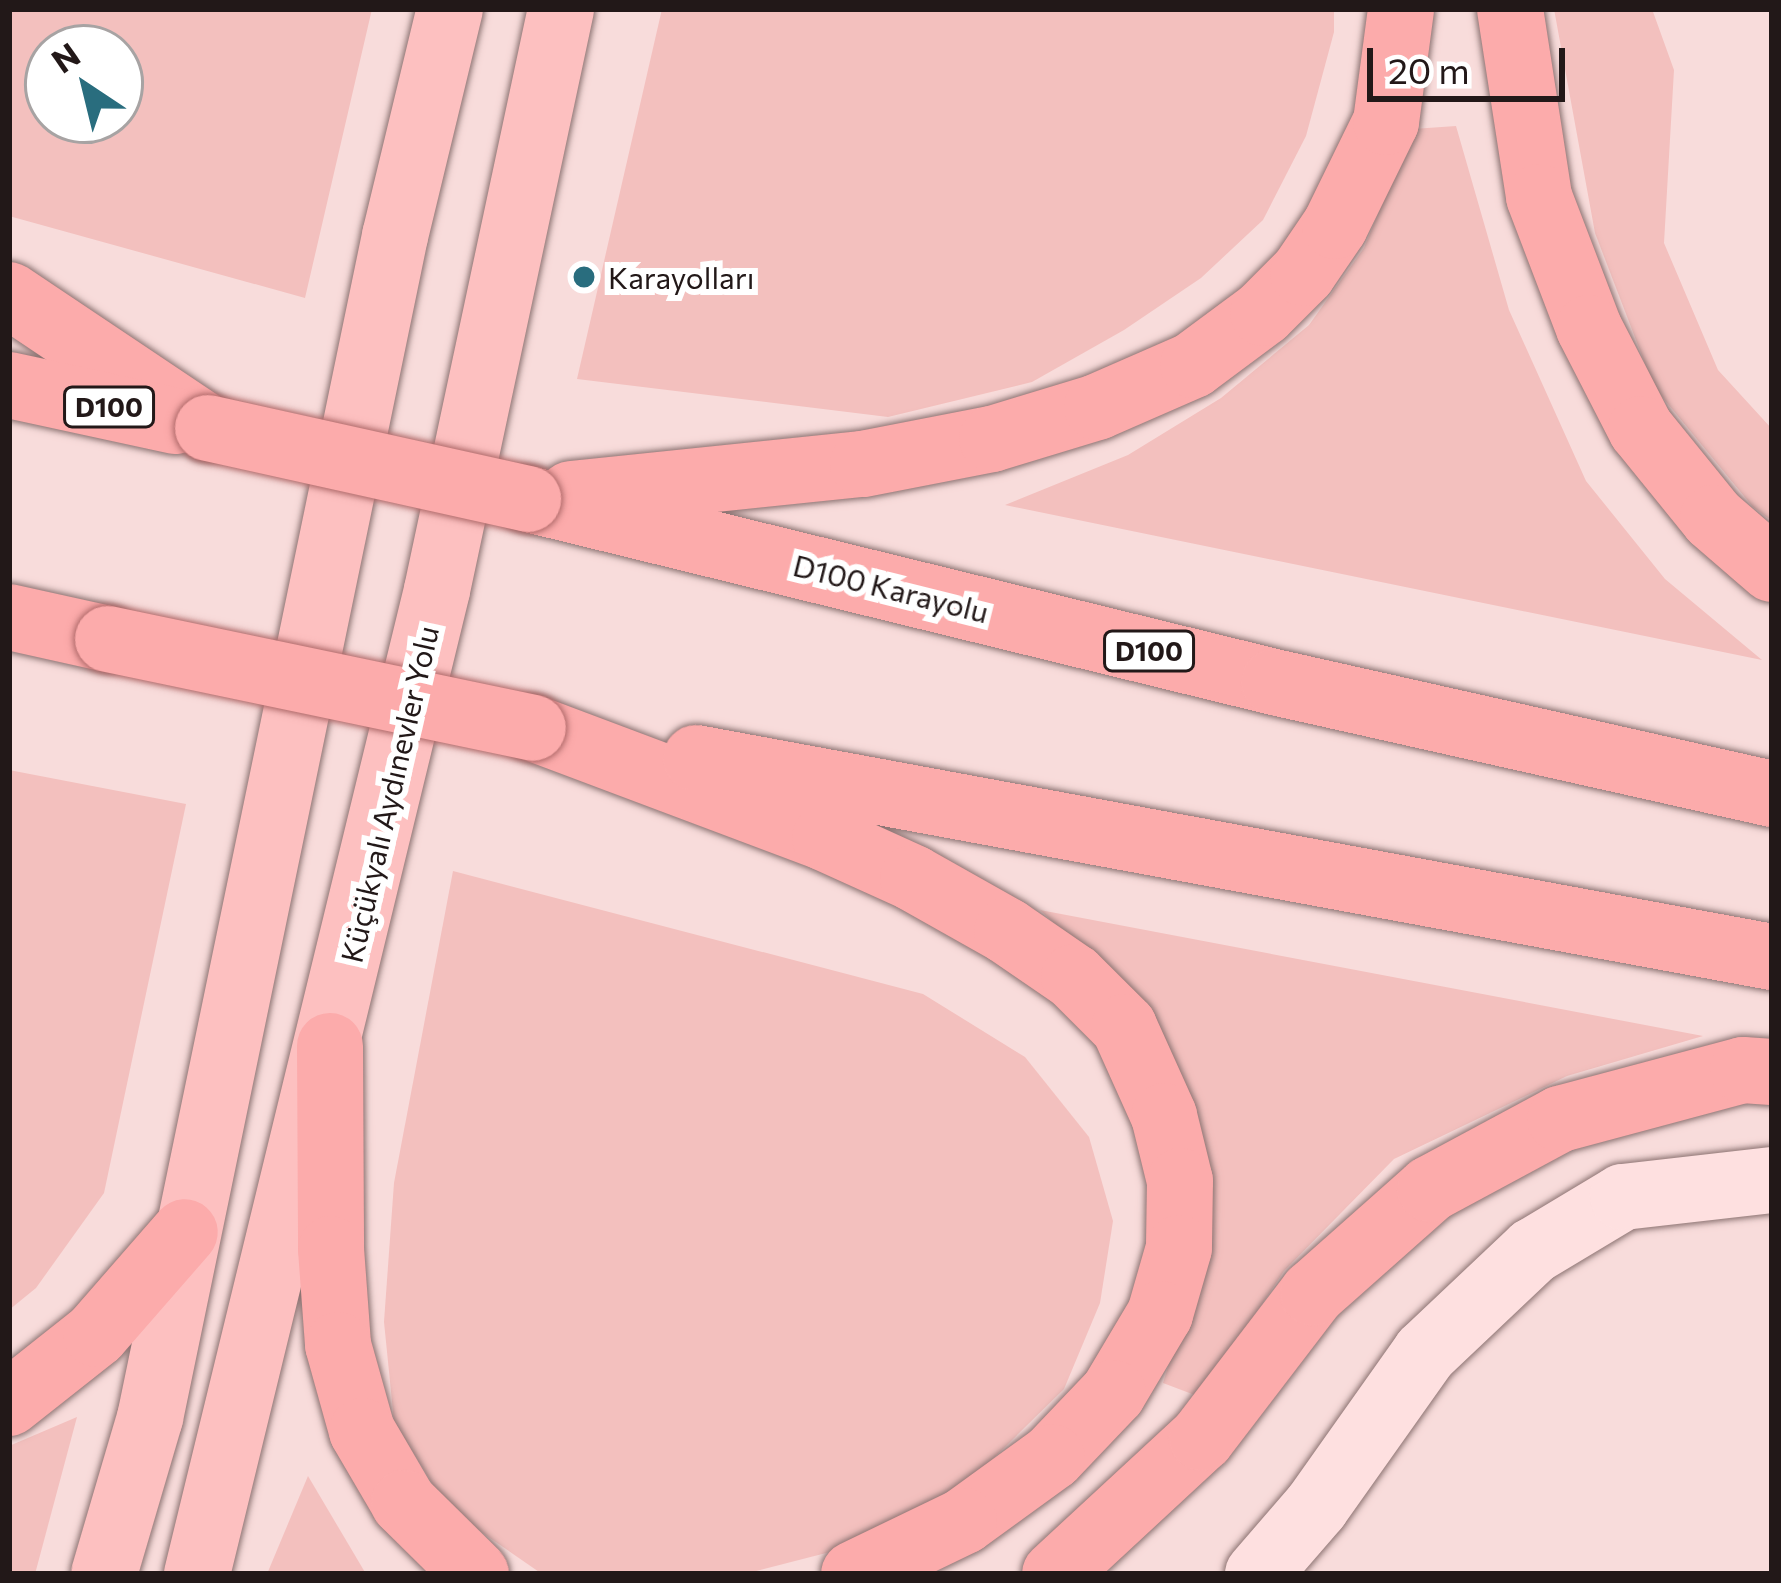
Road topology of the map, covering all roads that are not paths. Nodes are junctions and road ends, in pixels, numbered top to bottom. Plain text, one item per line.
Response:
1 (450, 9) edge
2 (561, 9) edge
3 (1401, 9) edge
4 (1510, 9) edge
5 (9, 295) edge
6 (9, 386) edge
7 (208, 428) junction
8 (529, 500) junction
9 (1772, 569) edge
10 (9, 617) edge
11 (9, 635) edge
12 (108, 639) junction
13 (533, 728) junction
14 (1772, 794) edge
15 (1772, 957) edge
16 (330, 1046) junction
17 (1772, 1072) edge
18 (1772, 1180) edge
19 (185, 1232) junction
20 (9, 1403) edge
21 (104, 1574) edge
22 (197, 1574) edge
23 (476, 1574) edge
24 (854, 1574) edge
25 (1055, 1574) edge
26 (1258, 1574) edge

1 - 19 main road
2 - 16 main road, Küçükyalı Aydınevler Yolu
3 - 8 highway
4 - 9 highway
5 - 7 highway
6 - 7 highway, D100 Karayolu / D100
7 - 8 highway, D100 Karayolu / D100, bridge
8 - 14 highway, D100 Karayolu / D100
10 - 12 highway
11 - 12 highway
12 - 13 highway, bridge
13 - 15 highway
13 - 24 highway
16 - 22 main road, Küçükyalı Aydınevler Yolu
16 - 23 highway
17 - 25 highway
18 - 26 main road
19 - 20 highway
19 - 21 main road

